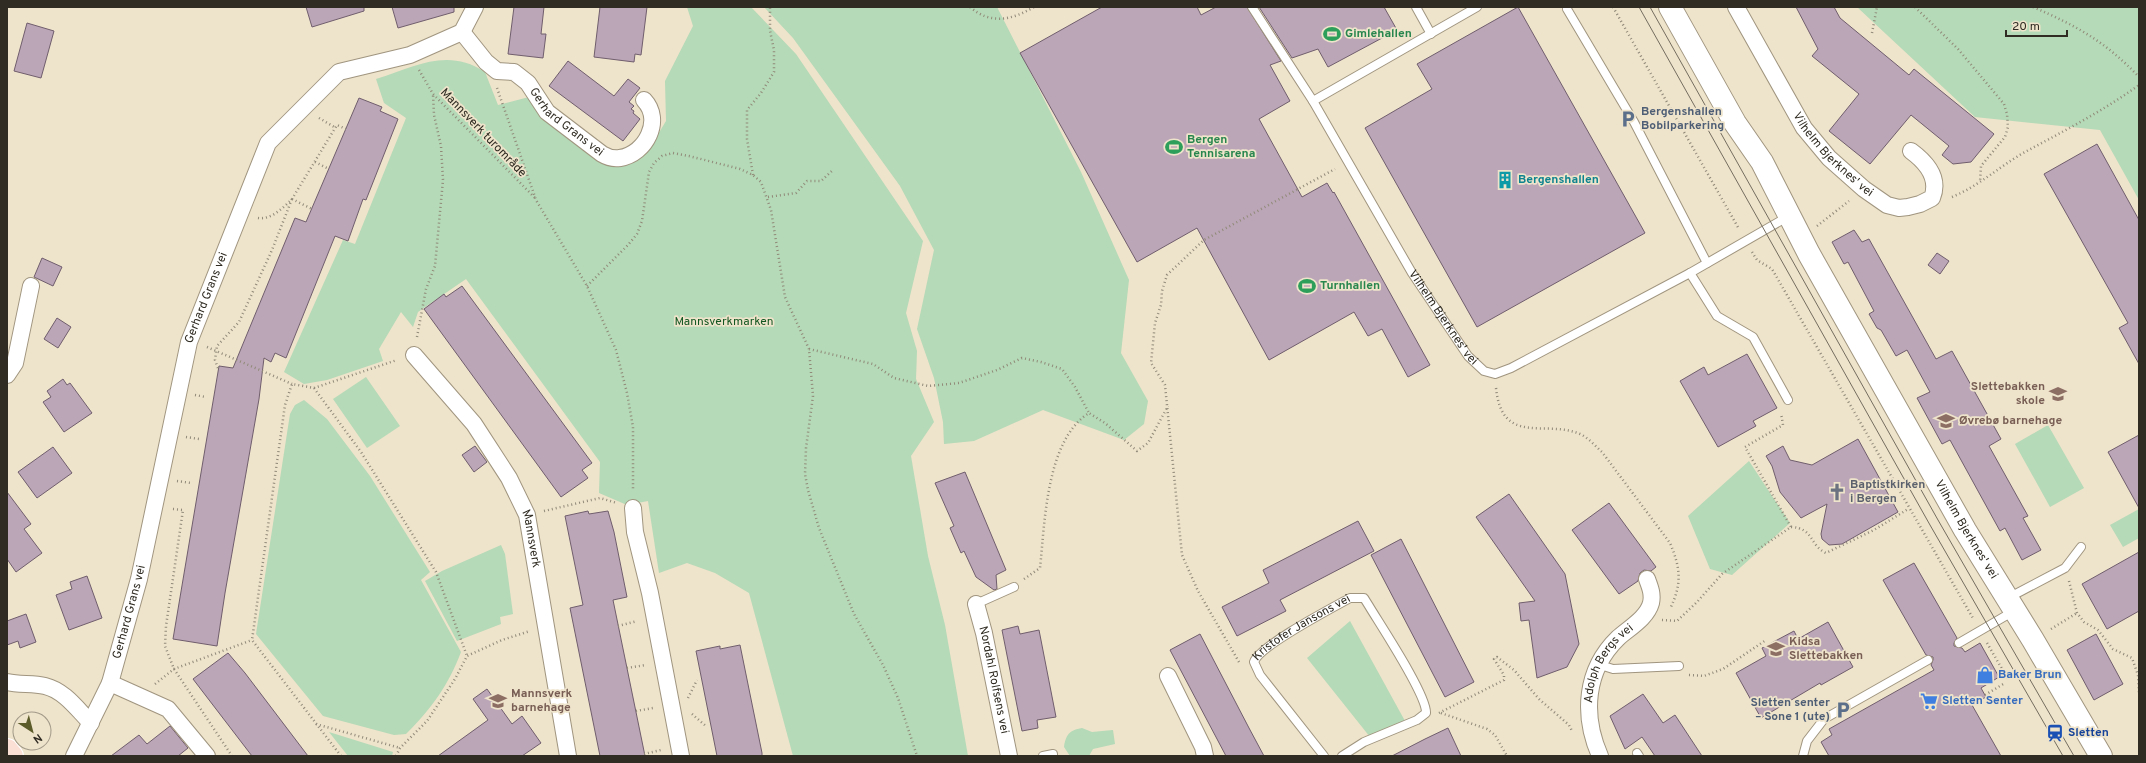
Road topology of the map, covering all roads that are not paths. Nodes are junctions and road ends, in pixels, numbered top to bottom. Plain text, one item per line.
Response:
1 (475, 7) edge
2 (1252, 7) edge
3 (1416, 7) edge
4 (1477, 7) edge
5 (1670, 7) edge
6 (1736, 7) edge
7 (1567, 9) dead end
8 (462, 32) junction
9 (1431, 34) junction
10 (644, 100) dead end
11 (1313, 102) junction
12 (1911, 151) dead end
13 (1790, 216) junction
14 (1707, 263) junction
15 (1690, 273) junction
16 (31, 286) dead end
17 (414, 355) road end
18 (7, 375) edge
19 (1788, 400) road end
20 (633, 508) road end
21 (2081, 547) dead end
22 (1647, 579) dead end
23 (1014, 587) road end
24 (976, 604) joint
25 (2011, 605) junction
26 (1962, 642) dead end
27 (1928, 660) dead end
28 (1597, 664) junction
29 (1679, 666) road end
30 (1168, 676) dead end
31 (7, 682) edge
32 (110, 683) junction
33 (91, 723) junction
34 (7, 750) edge
35 (1053, 754) dead end
36 (12, 756) edge
37 (74, 756) edge
38 (207, 756) edge
39 (568, 756) edge
40 (681, 756) edge
41 (1009, 756) edge
42 (1043, 756) edge
43 (1205, 756) edge
44 (1324, 756) edge
45 (1342, 756) edge
46 (1600, 756) edge
47 (1803, 756) edge
48 (2101, 756) edge

1 - 8 street
2 - 11 lane, Vilhelm Bjerknes' vei
3 - 9 lane
4 - 9 lane
5 - 13 main road, Vilhelm Bjerknes' vei
6 - 12 street, Vilhelm Bjerknes' vei
7 - 14 lane
8 - 10 street, Gerhard Grans vei
8 - 32 street, Gerhard Grans vei
9 - 11 lane
11 - 15 lane, Vilhelm Bjerknes' vei
13 - 14 lane
13 - 25 main road, Vilhelm Bjerknes' vei
14 - 15 lane
15 - 19 lane
16 - 18 street
17 - 39 street, Mannsverk
20 - 40 street
21 - 25 lane
22 - 28 street, Adolph Bergs vei
23 - 24 lane
24 - 41 street, Nordahl Rolfsens vei
25 - 26 lane
25 - 48 main road, Vilhelm Bjerknes' vei
27 - 47 lane
28 - 29 lane
28 - 46 street, Adolph Bergs vei
30 - 43 street
31 - 33 street
32 - 33 street, Gerhard Grans vei
32 - 38 street
33 - 37 street, Gerhard Grans vei
34 - 36 main road
35 - 42 lane
44 - 45 lane, Kristofer Jansons vei

